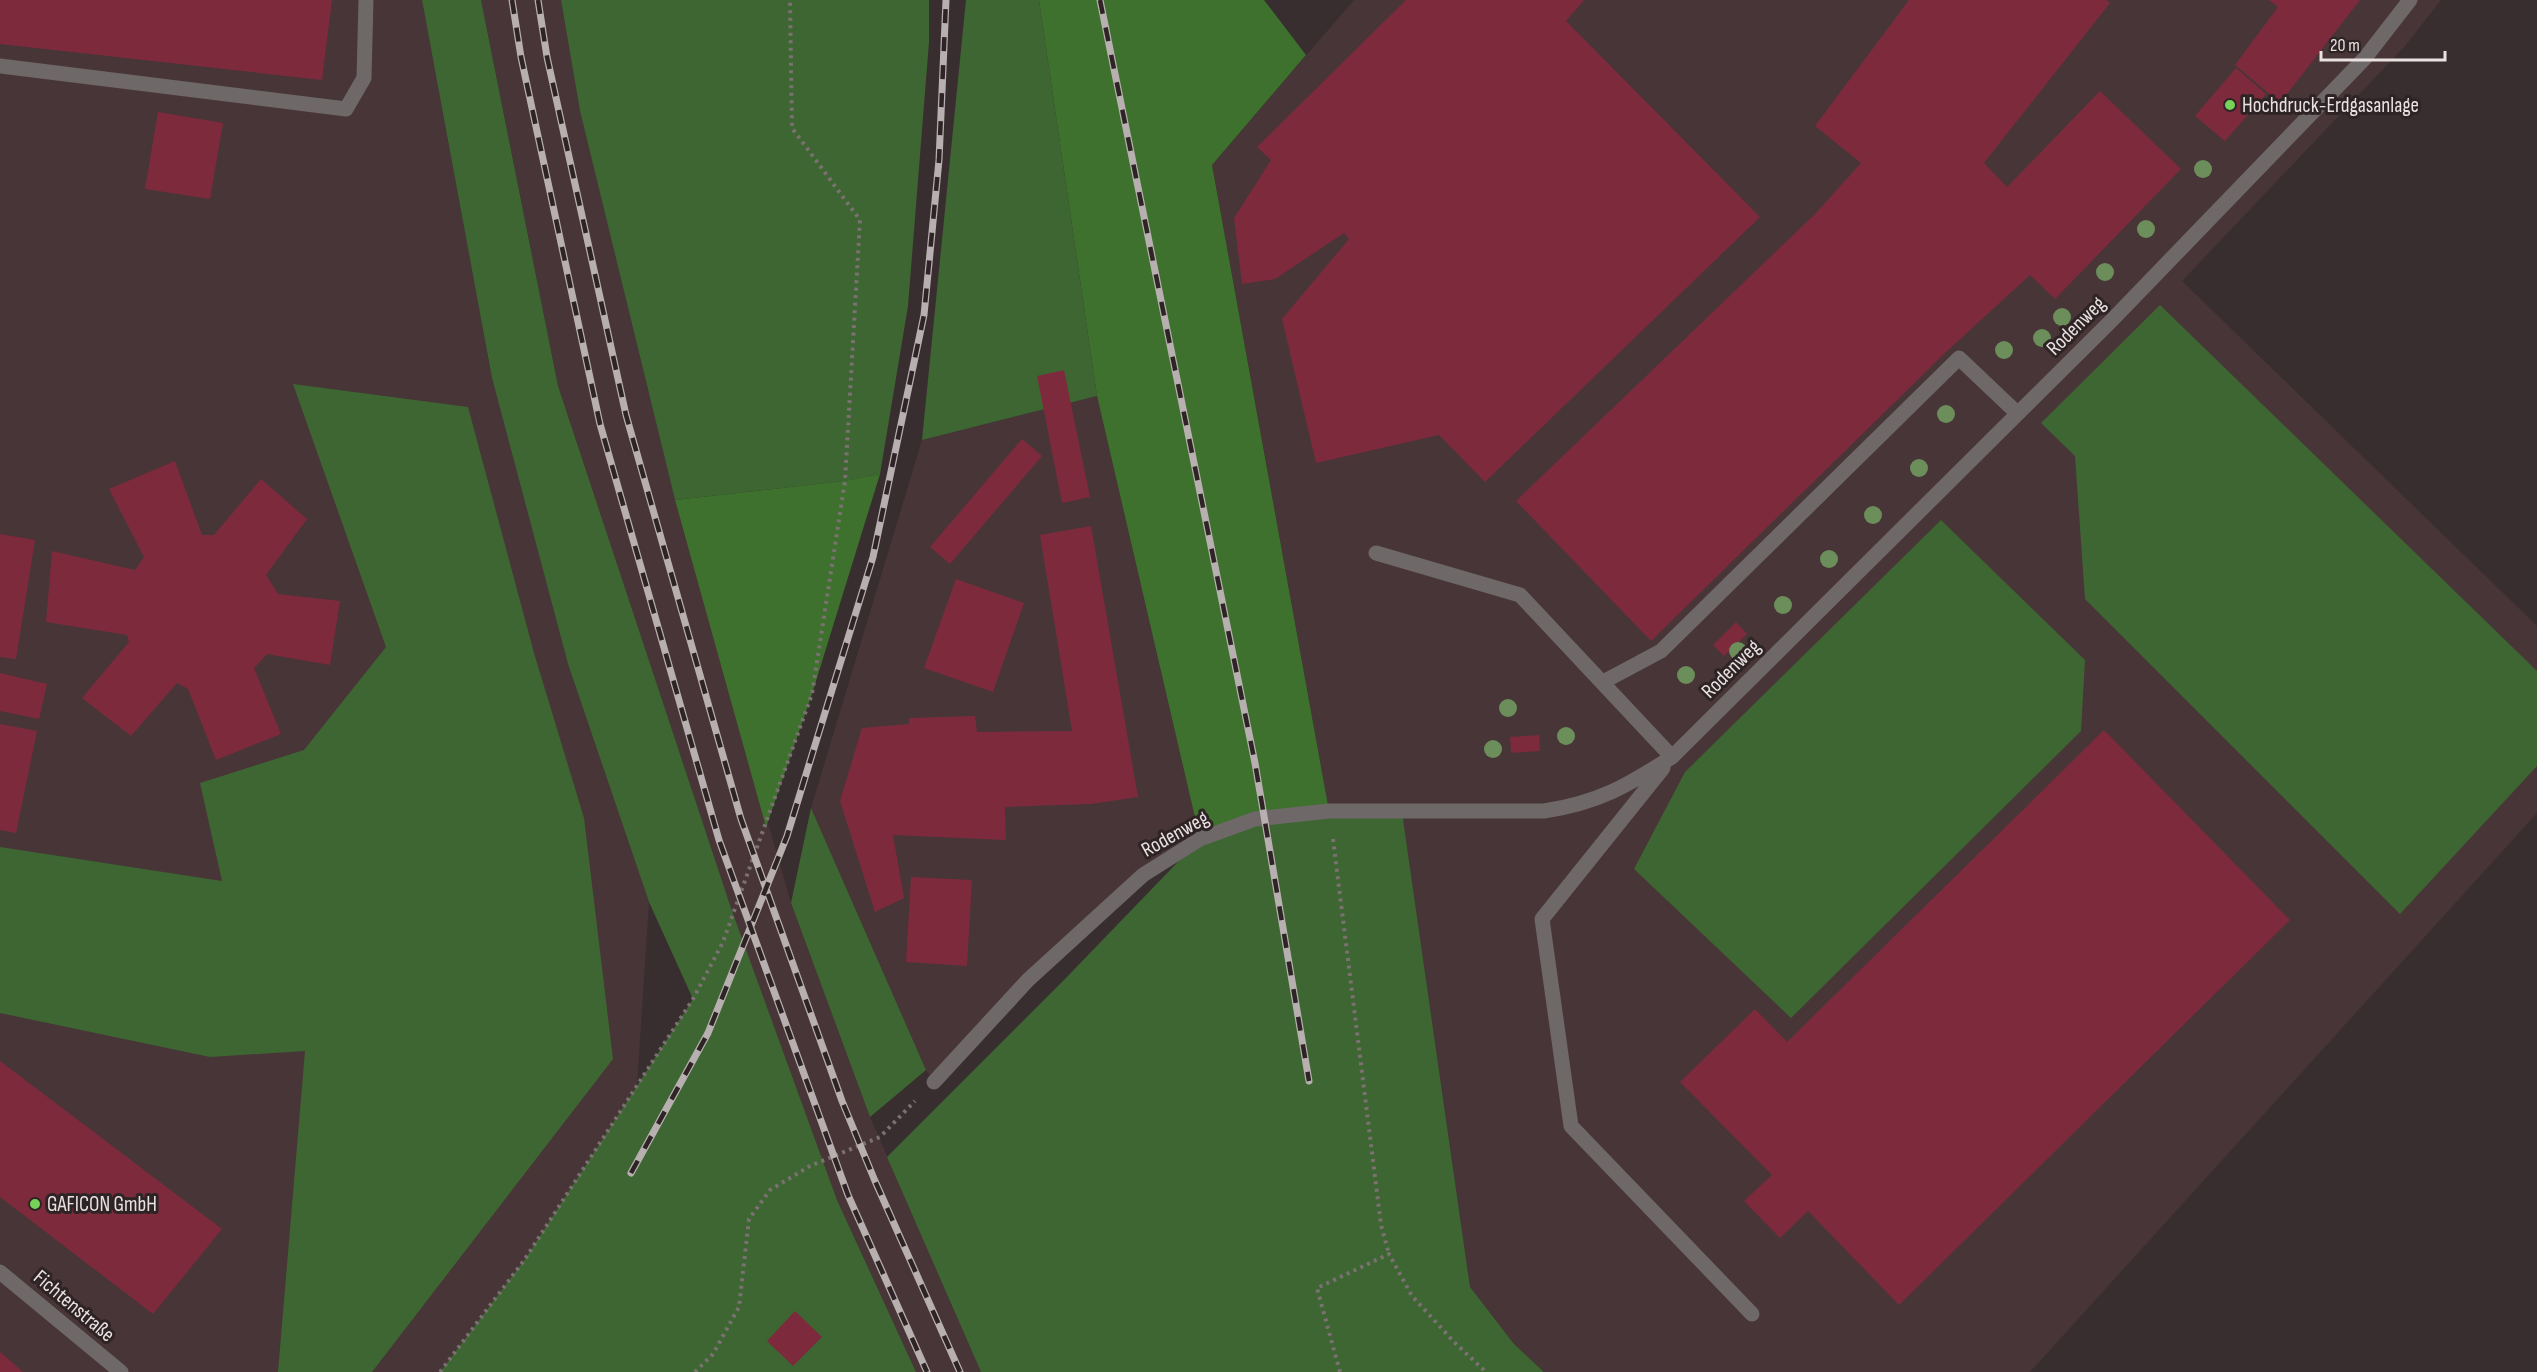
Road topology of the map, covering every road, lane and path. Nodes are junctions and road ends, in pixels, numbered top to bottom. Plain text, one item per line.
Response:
1 (366, 0) edge
2 (790, 0) edge
3 (2410, 0) edge
4 (0, 66) edge
5 (2017, 413) junction
6 (1376, 553) dead end
7 (1603, 682) junction
8 (1672, 756) junction
9 (1329, 811) junction
10 (934, 1082) joint
11 (1389, 1254) junction
12 (0, 1272) edge
13 (1752, 1314) dead end
14 (121, 1372) edge
15 (440, 1372) edge
16 (695, 1372) edge
17 (1340, 1372) edge
18 (1486, 1372) edge

1 - 4 street
2 - 15 path
3 - 5 street, Rodenweg
5 - 7 street
5 - 8 street, Rodenweg
6 - 7 street
7 - 8 street
8 - 9 street, Rodenweg
8 - 13 street
9 - 10 street, Rodenweg
9 - 11 path
10 - 16 path
11 - 17 path
11 - 18 path
12 - 14 street, Fichtenstraße

